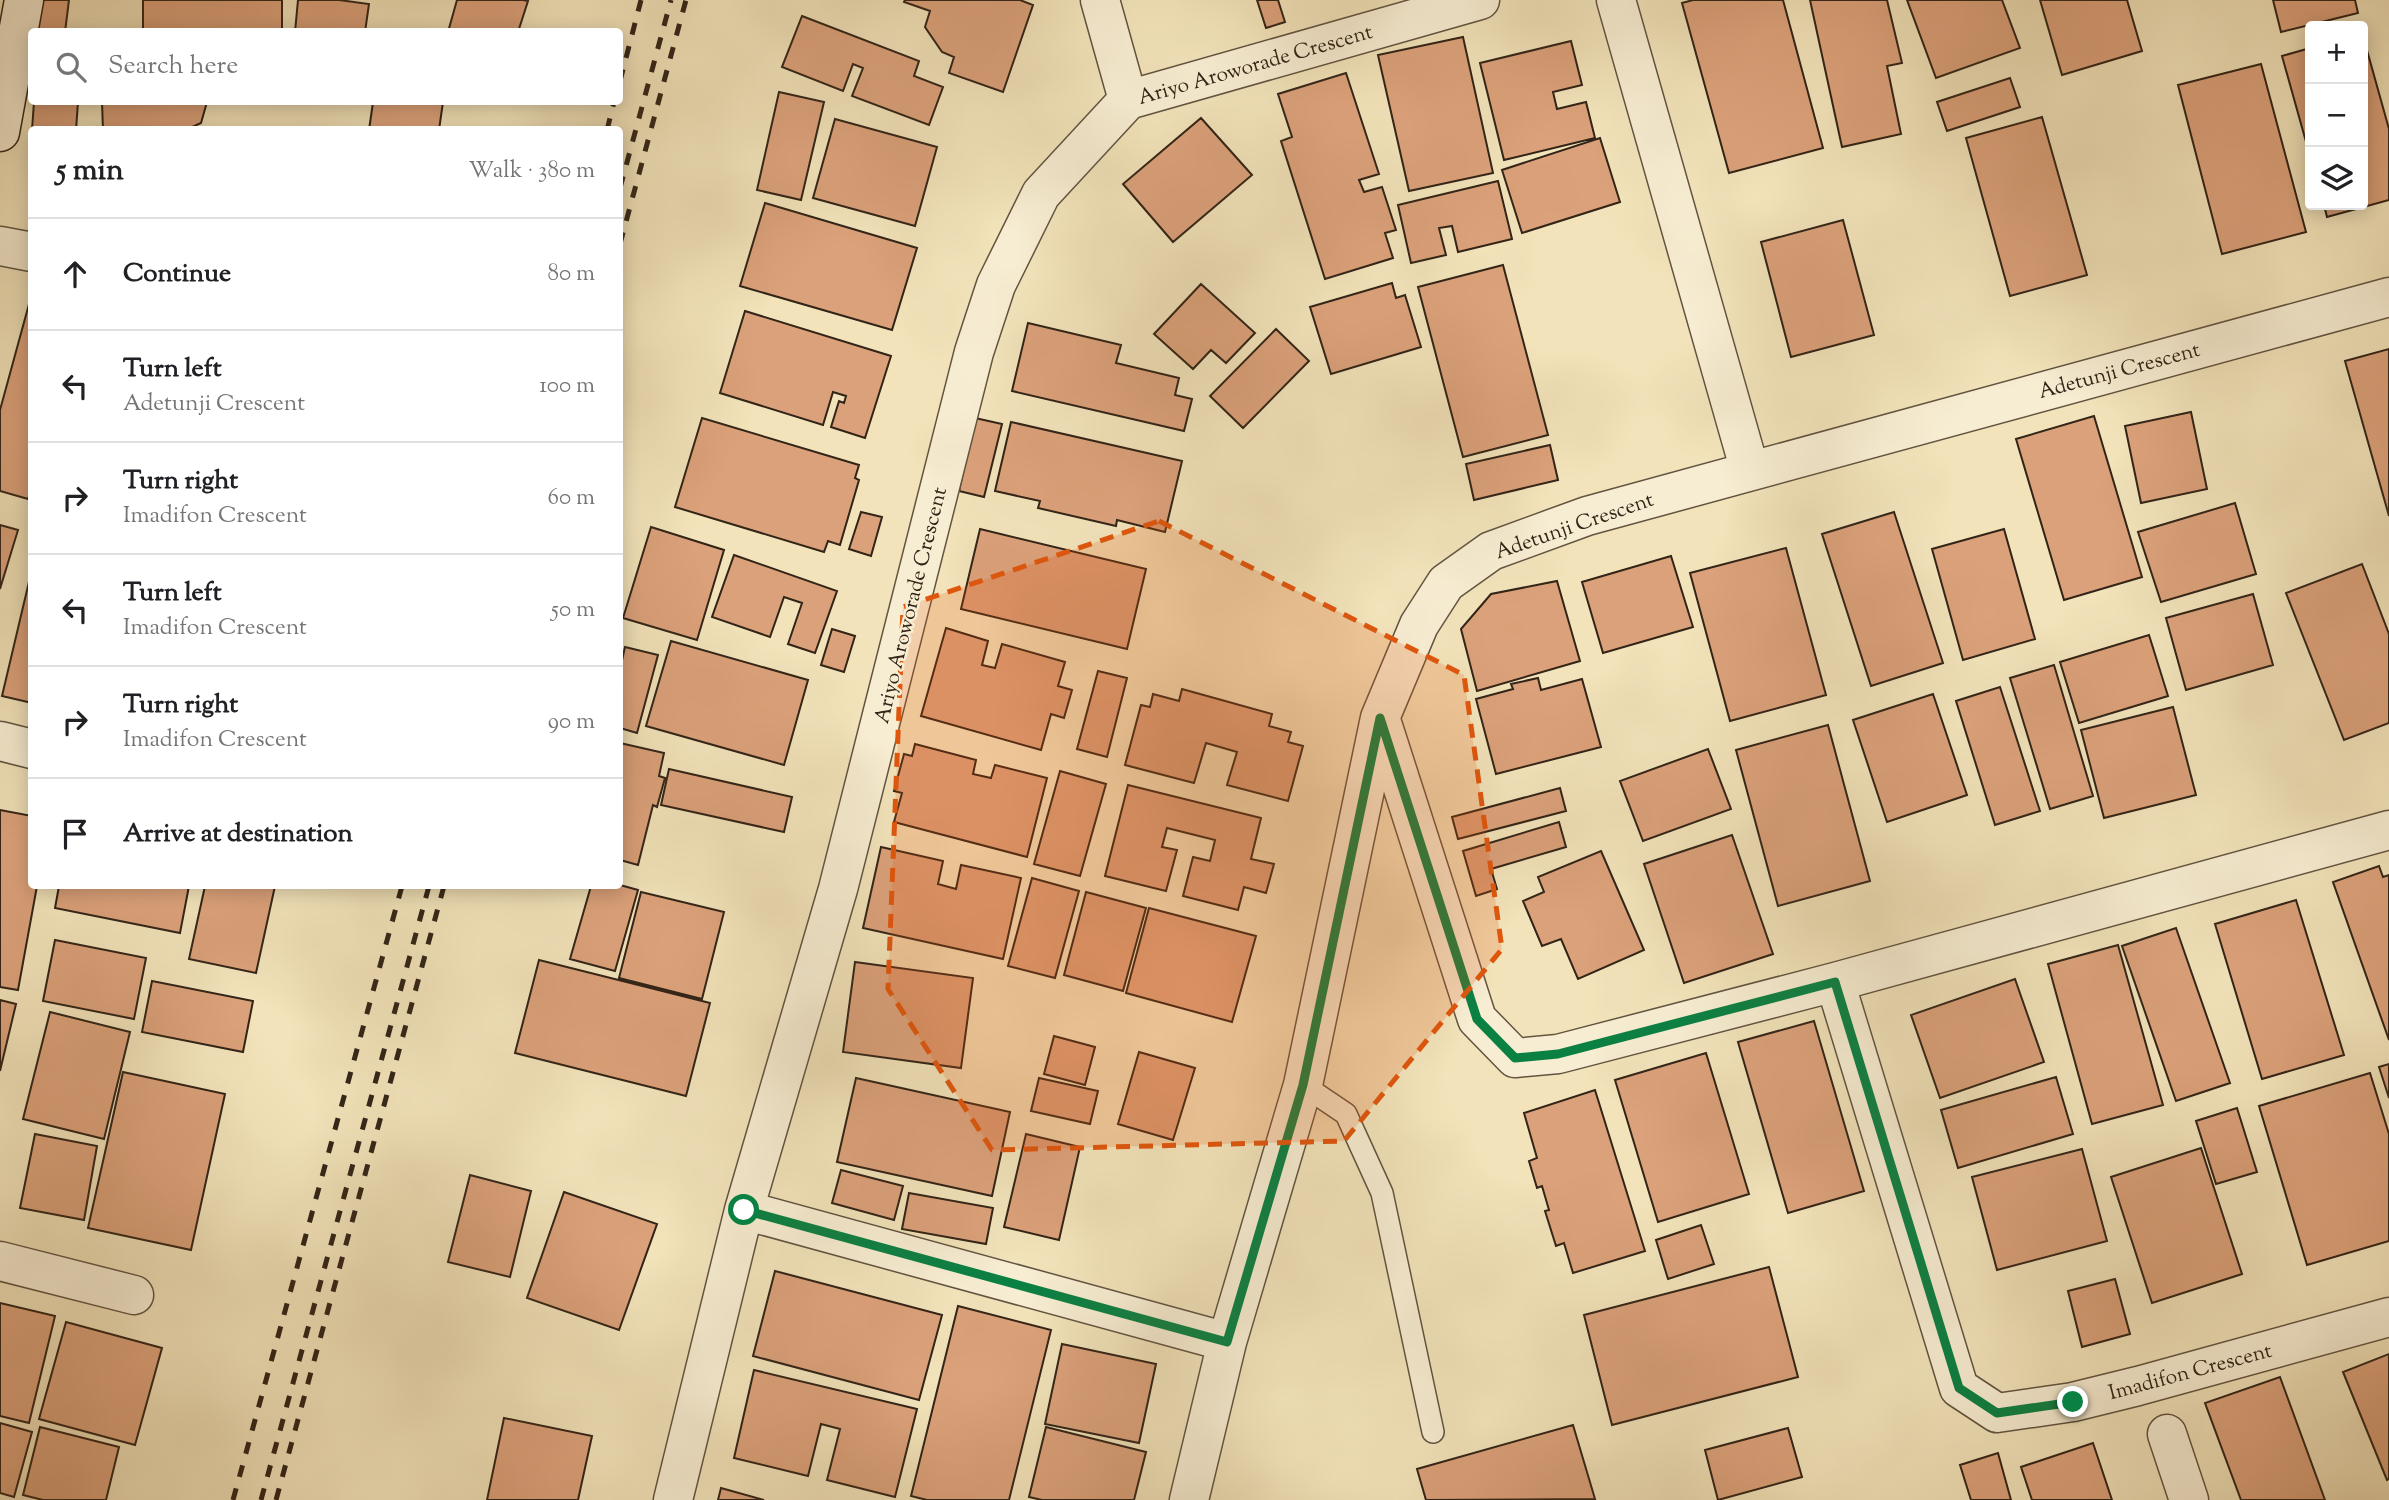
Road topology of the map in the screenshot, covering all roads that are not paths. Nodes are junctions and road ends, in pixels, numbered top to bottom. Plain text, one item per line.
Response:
1 (24, 0) edge
2 (1100, 0) edge
3 (1480, 0) edge
4 (1616, 0) edge
5 (1128, 100) junction
6 (0, 132) edge
7 (0, 246) edge
8 (28, 251) edge
9 (2389, 297) edge
10 (1750, 471) junction
11 (1380, 718) junction
12 (0, 741) edge
13 (28, 748) edge
14 (2389, 830) edge
15 (1835, 982) junction
16 (1303, 1085) junction
17 (744, 1210) junction
18 (0, 1261) edge
19 (134, 1295) dead end
20 (2389, 1317) edge
21 (1227, 1342) junction
22 (1433, 1432) dead end
23 (2167, 1434) dead end
24 (673, 1500) edge
25 (1189, 1500) edge
26 (2189, 1500) edge

1 - 6 street
2 - 5 street
3 - 5 street, Ariyo Aroworade Crescent
4 - 10 street
5 - 17 street, Ariyo Aroworade Crescent
7 - 8 street
9 - 10 street, Adetunji Crescent
10 - 11 street, Adetunji Crescent
11 - 15 street
11 - 16 street, Adetunji Crescent
12 - 13 street
14 - 15 street
15 - 20 street, Imadifon Crescent
16 - 21 street, Adetunji Crescent
16 - 22 lane
17 - 21 street
17 - 24 street, Ariyo Aroworade Crescent
18 - 19 street
21 - 25 street, Adetunji Crescent
23 - 26 street

